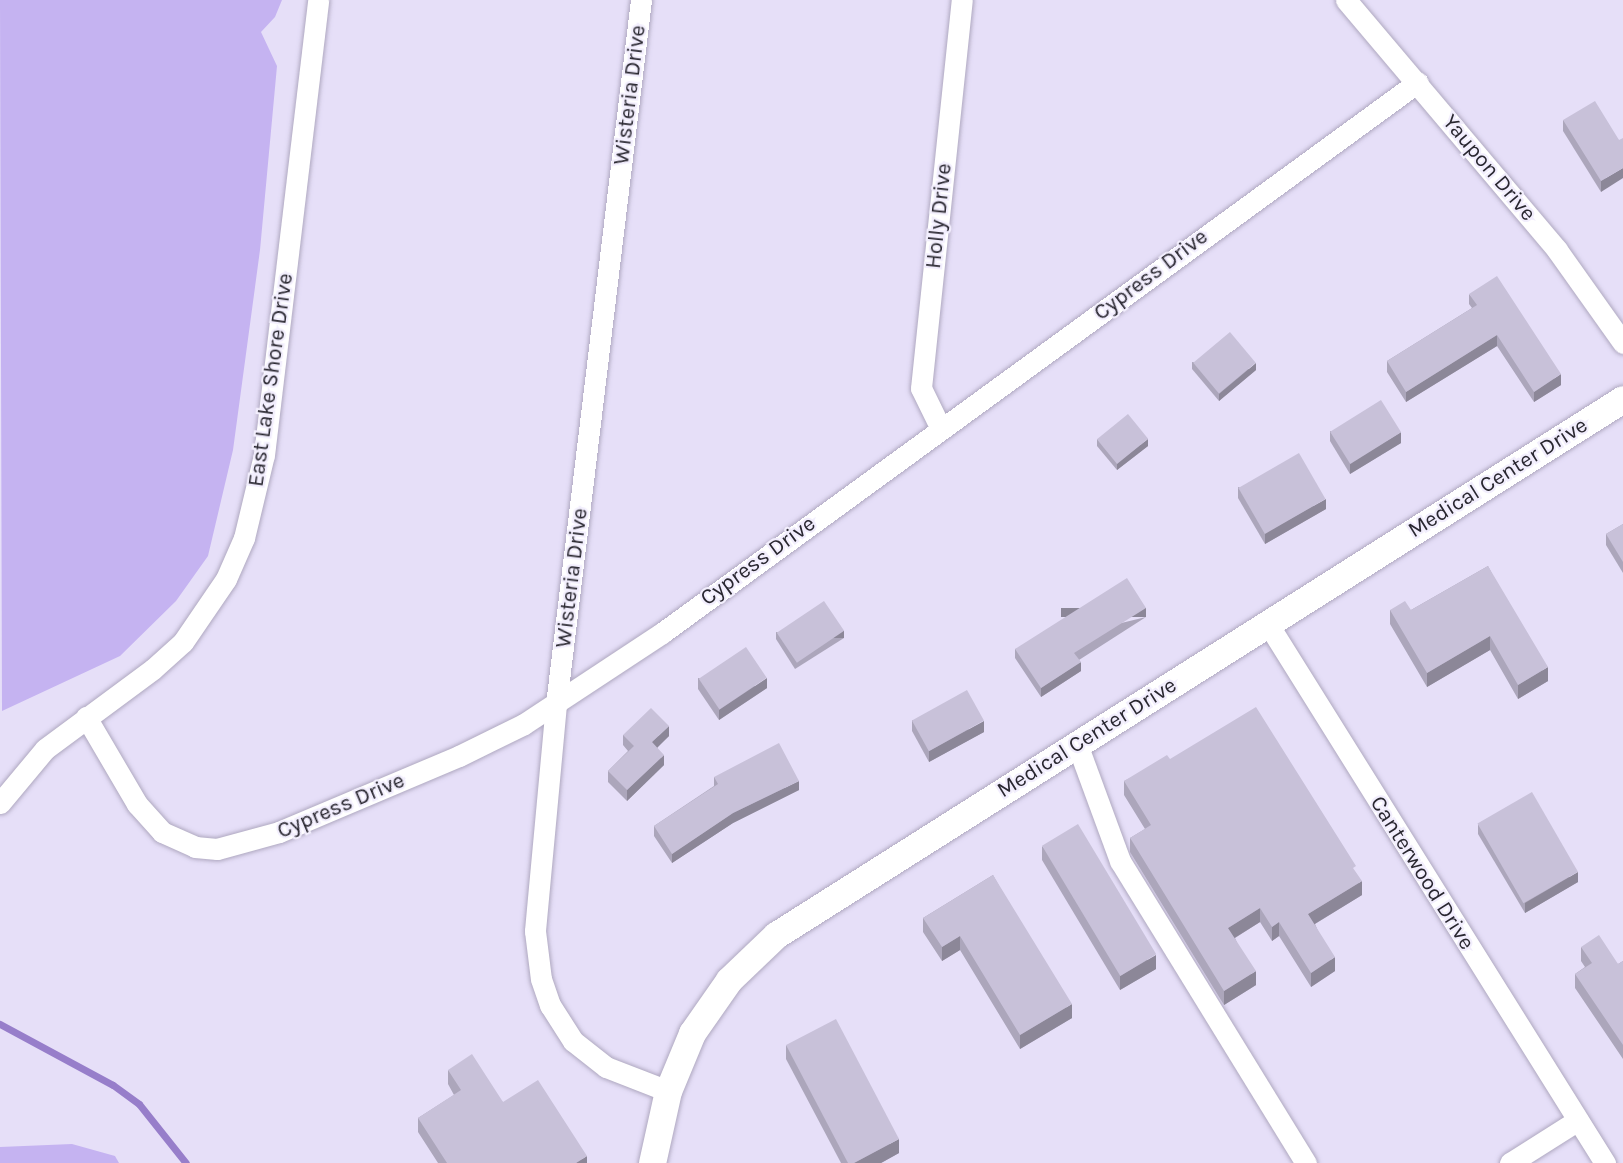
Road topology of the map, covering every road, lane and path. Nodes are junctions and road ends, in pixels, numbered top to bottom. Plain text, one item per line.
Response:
1 (318, 0) edge
2 (641, 0) edge
3 (962, 0) edge
4 (1347, 0) edge
5 (1418, 82) junction
6 (1623, 343) edge
7 (1623, 399) edge
8 (940, 427) junction
9 (1268, 624) junction
10 (556, 704) junction
11 (86, 717) junction
12 (1077, 744) junction
13 (0, 803) edge
14 (668, 1091) junction
15 (1578, 1120) junction
16 (652, 1163) edge
17 (1306, 1163) edge
18 (1510, 1163) edge
19 (1605, 1163) edge

1 - 11 street, East Lake Shore Drive
2 - 10 street, Wisteria Drive
3 - 8 street, Holly Drive
4 - 5 street, Yaupon Drive
5 - 6 street, Yaupon Drive
5 - 8 street, Cypress Drive
7 - 9 street, Medical Center Drive
8 - 10 street, Cypress Drive
9 - 12 street, Medical Center Drive
9 - 15 street, Canterwood Drive
10 - 11 street, Cypress Drive
10 - 14 street, Wisteria Drive
11 - 13 street, East Lake Shore Drive
12 - 14 street, Medical Center Drive
12 - 17 street
14 - 16 street, Medical Center Drive
15 - 18 street
15 - 19 street, Canterwood Drive

